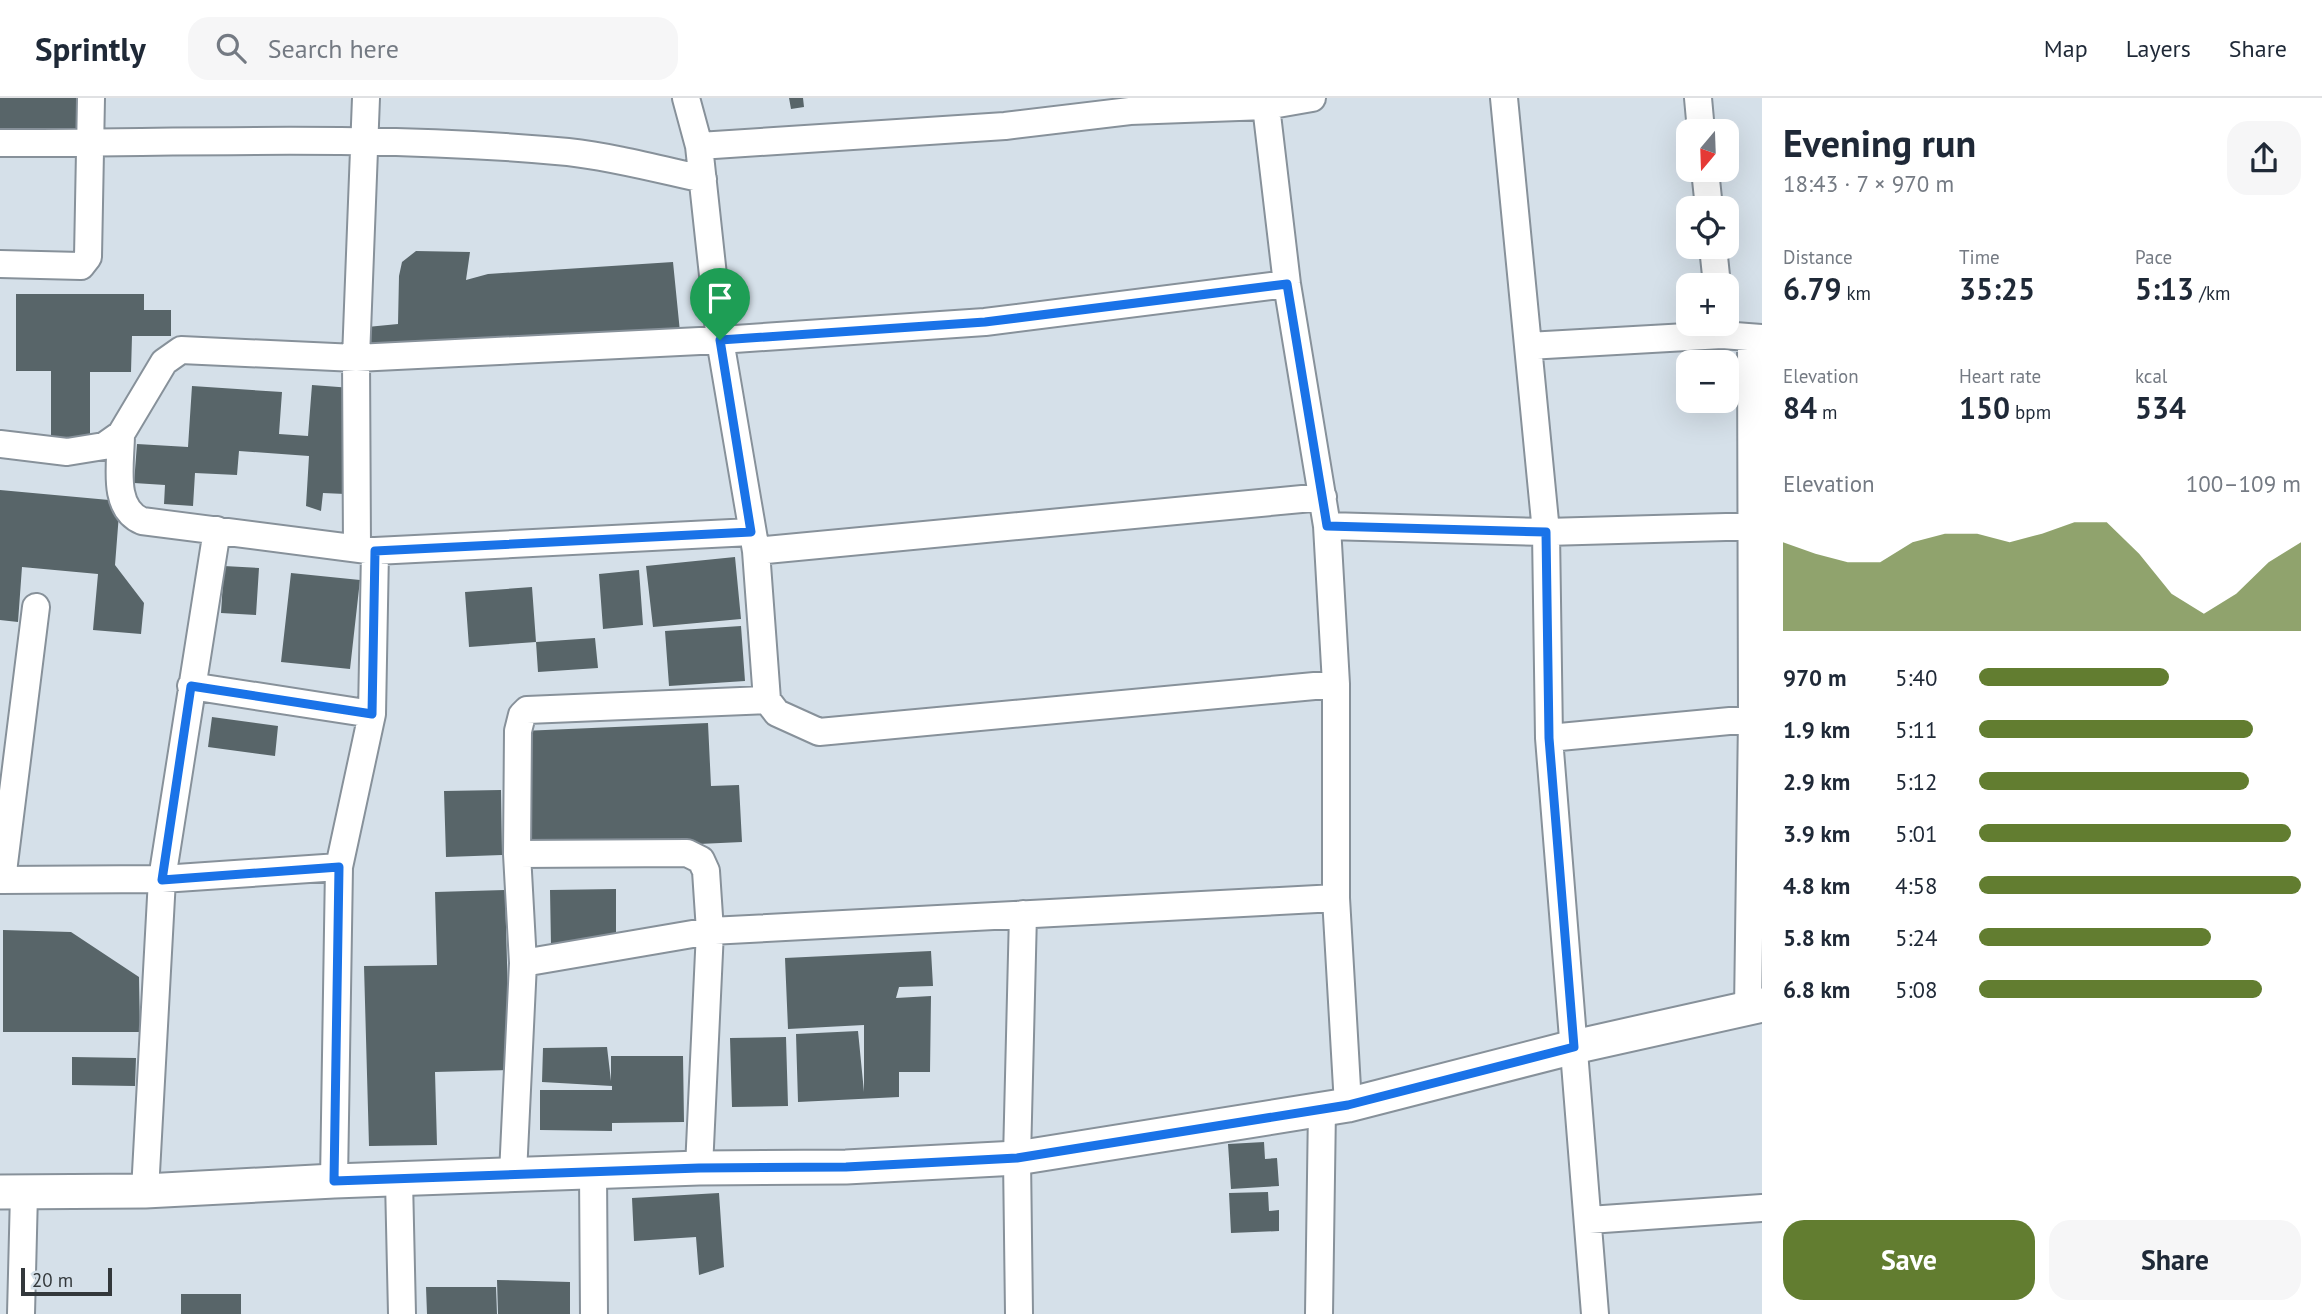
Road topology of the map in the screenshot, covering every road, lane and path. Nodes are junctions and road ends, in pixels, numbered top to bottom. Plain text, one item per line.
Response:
1 (91, 98) edge
2 (366, 98) edge
3 (686, 98) edge
4 (1312, 98) edge
5 (1504, 98) edge
6 (1698, 98) edge
7 (1129, 105) edge
8 (1266, 106) junction
9 (1700, 119) edge
10 (0, 143) edge
11 (91, 143) junction
12 (362, 143) junction
13 (699, 146) junction
14 (703, 179) junction
15 (0, 264) edge
16 (1287, 284) junction
17 (1676, 333) edge
18 (1739, 334) edge
19 (1756, 339) edge
20 (720, 340) junction
21 (1528, 346) junction
22 (356, 358) junction
23 (121, 434) junction
24 (0, 444) edge
25 (1322, 497) junction
26 (1327, 526) junction
27 (1757, 526) edge
28 (217, 530) junction
29 (1546, 532) junction
30 (754, 542) junction
31 (366, 550) junction
32 (36, 607) dead end
33 (1336, 684) junction
34 (191, 686) junction
35 (766, 700) junction
36 (372, 714) junction
37 (1757, 718) edge
38 (1549, 738) junction
39 (517, 854) junction
40 (339, 867) junction
41 (1, 880) edge
42 (162, 880) junction
43 (1336, 898) junction
44 (1023, 914) junction
45 (710, 931) junction
46 (523, 963) junction
47 (1755, 1008) edge
48 (1574, 1047) junction
49 (1335, 1106) junction
50 (1017, 1158) junction
51 (699, 1168) junction
52 (593, 1172) junction
53 (513, 1174) junction
54 (399, 1180) junction
55 (334, 1181) junction
56 (145, 1191) junction
57 (12, 1193) edge
58 (1762, 1208) edge
59 (1589, 1220) junction
60 (21, 1314) edge
61 (402, 1314) edge
62 (594, 1314) edge
63 (1019, 1314) edge
64 (1319, 1314) edge
65 (1595, 1314) edge

1 - 11 street
2 - 12 street
3 - 13 street
4 - 8 street
5 - 21 street
6 - 9 street
7 - 8 street
7 - 13 street
8 - 16 street
10 - 11 street
11 - 12 street
11 - 15 street
12 - 14 street
12 - 22 street
13 - 14 street
14 - 20 street
16 - 20 street
16 - 25 street
17 - 21 street
18 - 19 street
19 - 27 street
20 - 22 street
20 - 30 street
21 - 29 street
22 - 23 street
22 - 31 street
23 - 24 street
23 - 28 street
25 - 26 street
25 - 30 street
26 - 29 street
26 - 33 street
27 - 29 street
27 - 37 street
28 - 31 street
28 - 34 street
29 - 38 street
30 - 31 street
30 - 35 street
31 - 36 street
32 - 41 street
33 - 35 street
33 - 43 street
34 - 36 street
34 - 42 street
35 - 39 street
36 - 40 street
37 - 38 street
37 - 47 street
38 - 48 street
39 - 45 street
39 - 46 street
40 - 42 street
40 - 55 street
41 - 42 street
42 - 56 street
43 - 44 street
43 - 49 street
44 - 45 street
44 - 50 street
45 - 46 street
45 - 51 street
46 - 53 street
47 - 48 street
48 - 49 street
48 - 59 street
49 - 50 street
49 - 64 street
50 - 51 street
50 - 63 street
51 - 52 street
52 - 53 street
52 - 62 street
53 - 54 street
54 - 55 street
54 - 61 street
55 - 56 street
56 - 57 street
57 - 60 street
58 - 59 street
59 - 65 street

